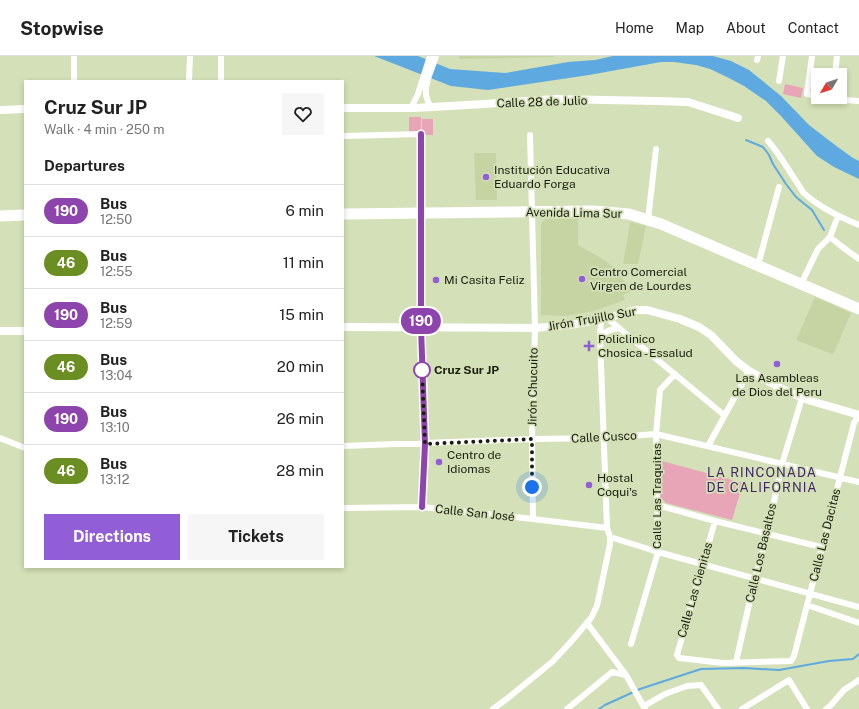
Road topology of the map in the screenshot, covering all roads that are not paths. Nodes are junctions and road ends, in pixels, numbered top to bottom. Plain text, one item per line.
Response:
1 (74, 56) edge
2 (190, 56) edge
3 (221, 56) edge
4 (783, 56) edge
5 (812, 56) edge
6 (837, 56) edge
7 (433, 57) edge
8 (836, 68) edge
9 (426, 79) junction
10 (74, 80) edge
11 (190, 80) edge
12 (221, 80) edge
13 (780, 81) dead end
14 (811, 95) edge
15 (847, 100) edge
16 (859, 102) edge
17 (431, 107) junction
18 (344, 108) edge
19 (412, 108) junction
20 (0, 110) edge
21 (24, 110) edge
22 (738, 118) dead end
23 (530, 135) dead end
24 (344, 136) edge
25 (768, 141) dead end
26 (656, 149) dead end
27 (779, 188) dead end
28 (421, 212) junction
29 (532, 212) junction
30 (344, 214) edge
31 (24, 215) edge
32 (0, 216) edge
33 (838, 216) junction
34 (648, 220) junction
35 (859, 225) edge
36 (830, 237) junction
37 (859, 259) edge
38 (758, 265) junction
39 (801, 284) junction
40 (859, 309) edge
41 (604, 319) junction
42 (344, 327) edge
43 (421, 327) junction
44 (535, 328) junction
45 (619, 328) junction
46 (0, 331) edge
47 (24, 331) edge
48 (600, 336) junction
49 (748, 371) junction
50 (675, 374) junction
51 (802, 398) junction
52 (724, 415) junction
53 (859, 415) edge
54 (656, 434) junction
55 (0, 438) edge
56 (604, 438) junction
57 (532, 439) junction
58 (425, 444) junction
59 (344, 446) edge
60 (708, 446) junction
61 (24, 448) edge
62 (782, 464) junction
63 (839, 477) junction
64 (859, 482) edge
65 (657, 505) junction
66 (422, 507) junction
67 (344, 508) edge
68 (533, 519) junction
69 (715, 521) junction
70 (607, 528) junction
71 (767, 534) junction
72 (610, 537) junction
73 (821, 547) junction
74 (658, 552) junction
75 (703, 564) junction
76 (755, 578) junction
77 (810, 593) junction
78 (807, 604) junction
79 (859, 607) edge
80 (587, 623) junction
81 (859, 623) edge
82 (631, 644) dead end
83 (736, 662) junction
84 (626, 675) junction
85 (859, 680) edge
86 (645, 708) edge
87 (493, 709) edge
88 (567, 709) edge
89 (718, 709) edge
90 (742, 709) edge
91 (808, 709) edge
92 (826, 709) edge

1 - 10 street
2 - 11 street
3 - 12 street
4 - 13 street
5 - 14 street
6 - 8 street
7 - 9 street
9 - 17 street
9 - 19 street
15 - 16 street
17 - 19 street, Calle 28 de Julio
17 - 22 street, Calle 28 de Julio
18 - 19 street, Calle 28 de Julio
20 - 21 street
23 - 29 street, Jirón Chucuito
24 - 28 street
25 - 33 street
26 - 34 street
27 - 38 street
28 - 29 highway, Avenida Lima Sur
28 - 30 highway, Avenida Lima Sur
28 - 43 street
29 - 34 highway, Avenida Lima Sur
29 - 44 street, Jirón Chucuito
31 - 32 highway
33 - 35 street
33 - 36 street
34 - 38 highway, Avenida Lima Sur
36 - 37 street
36 - 39 street
38 - 39 highway, Avenida Lima Sur
39 - 40 highway, Avenida Lima Sur
41 - 44 street, Jirón Trujillo Sur
41 - 45 street
41 - 48 street
41 - 49 street, Jirón Trujillo Sur
42 - 43 street, Jirón Trujillo Sur
43 - 44 street, Jirón Trujillo Sur
43 - 58 street
44 - 57 street, Jirón Chucuito
45 - 48 street
45 - 50 street
46 - 47 street
48 - 56 street
49 - 51 street, Jirón Trujillo Sur
49 - 52 street
50 - 52 street
50 - 54 street, Calle Las Traquitas
51 - 53 street, Jirón Trujillo Sur
51 - 62 street, Calle Los Basaltos
52 - 60 street
53 - 63 street, Calle Las Dacitas
54 - 56 street, Calle Cusco
54 - 60 street, Calle Cusco
54 - 65 street, Calle Las Traquitas
55 - 61 street
56 - 57 street, Calle Cusco
56 - 70 street
57 - 58 street, Calle Cusco
57 - 68 street, Jirón Chucuito
58 - 59 street, Calle Cusco
58 - 66 street
60 - 62 street, Calle Cusco
62 - 63 street, Calle Cusco
62 - 71 street, Calle Los Basaltos
63 - 64 street, Calle Cusco
63 - 73 street, Calle Las Dacitas
65 - 69 street
65 - 74 street, Calle Las Traquitas
66 - 67 street, Calle San José
66 - 68 street, Calle San José
68 - 70 street, Calle San José
69 - 71 street
69 - 75 street, Calle Las Cienitas
70 - 72 street
71 - 73 street
71 - 76 street, Calle Los Basaltos
72 - 74 street
72 - 80 street
73 - 77 street, Calle Las Dacitas
74 - 75 street
74 - 82 street, Calle Las Traquitas
75 - 76 street
75 - 83 street, Calle Las Cienitas
76 - 77 street
76 - 83 street, Calle Los Basaltos
77 - 78 street, Calle Las Dacitas
77 - 79 street
78 - 81 street
78 - 83 street, Calle Las Dacitas
80 - 84 street
80 - 87 street
84 - 86 street
84 - 88 street
85 - 92 street
86 - 89 street
90 - 91 street

